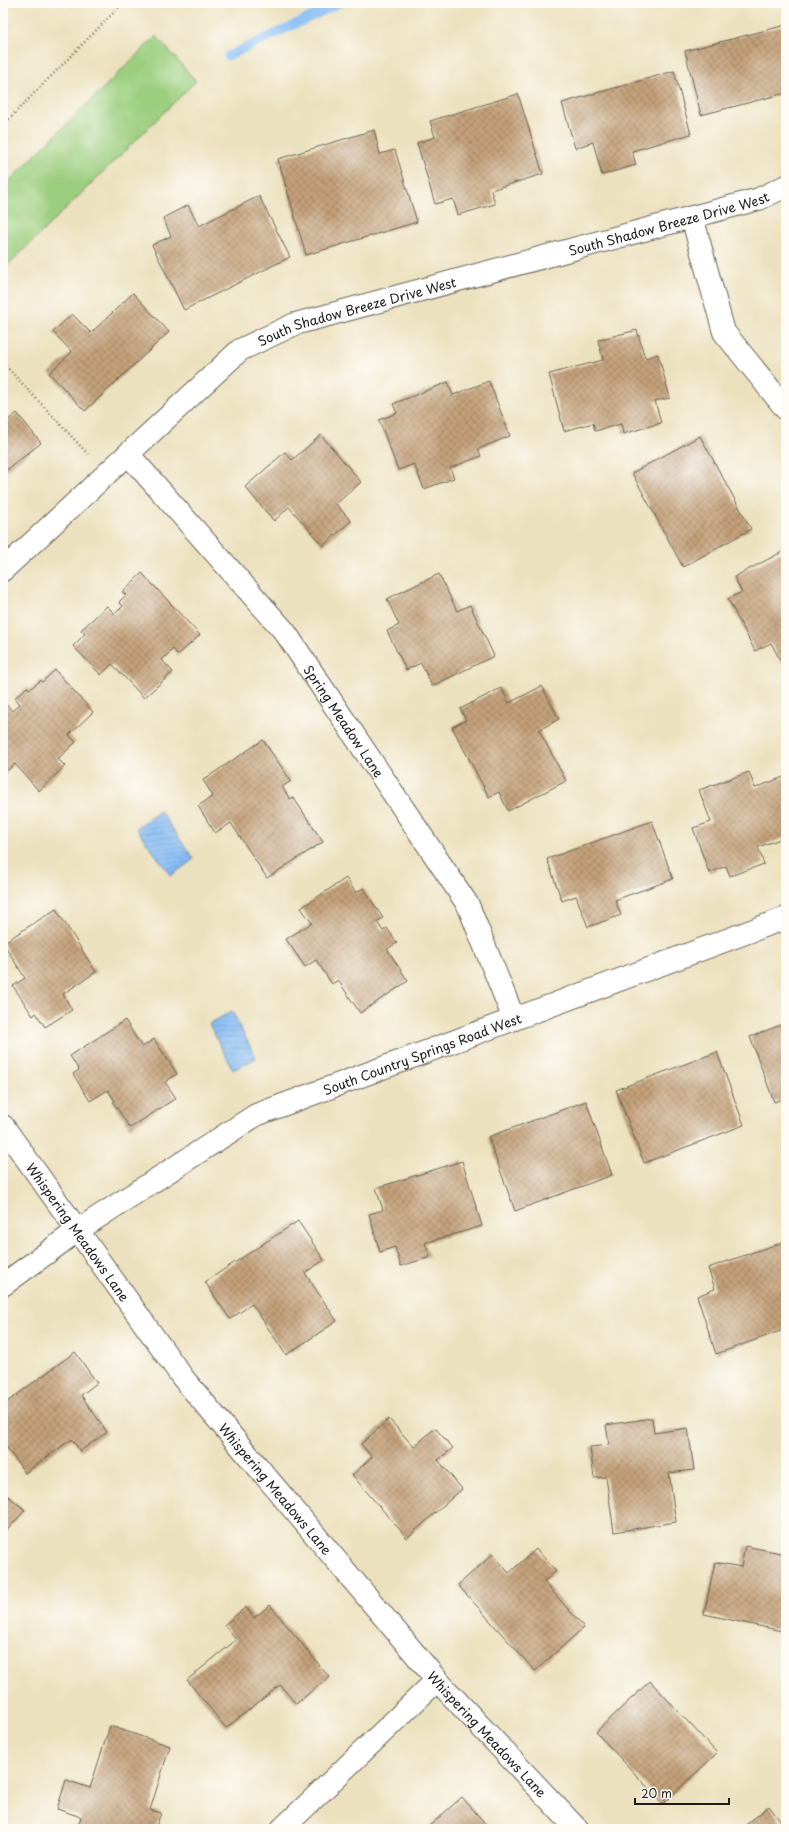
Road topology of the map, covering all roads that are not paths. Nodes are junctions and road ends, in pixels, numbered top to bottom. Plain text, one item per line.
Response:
1 (786, 186) edge
2 (692, 217) junction
3 (786, 409) edge
4 (128, 454) junction
5 (3, 570) edge
6 (786, 918) edge
7 (514, 1019) junction
8 (3, 1126) edge
9 (78, 1230) junction
10 (3, 1285) edge
11 (437, 1680) junction
12 (282, 1829) edge
13 (577, 1829) edge

1 - 2 street, South Shadow Breeze Drive West
2 - 3 street
2 - 4 street, South Shadow Breeze Drive West
4 - 5 street, South Shadow Breeze Drive West
4 - 7 street, Spring Meadow Lane
6 - 7 street, South Country Springs Road West
7 - 9 street, South Country Springs Road West
8 - 9 street, Whispering Meadows Lane
9 - 10 street, South Country Springs Road West
9 - 11 street, Whispering Meadows Lane
11 - 12 street
11 - 13 street, Whispering Meadows Lane

